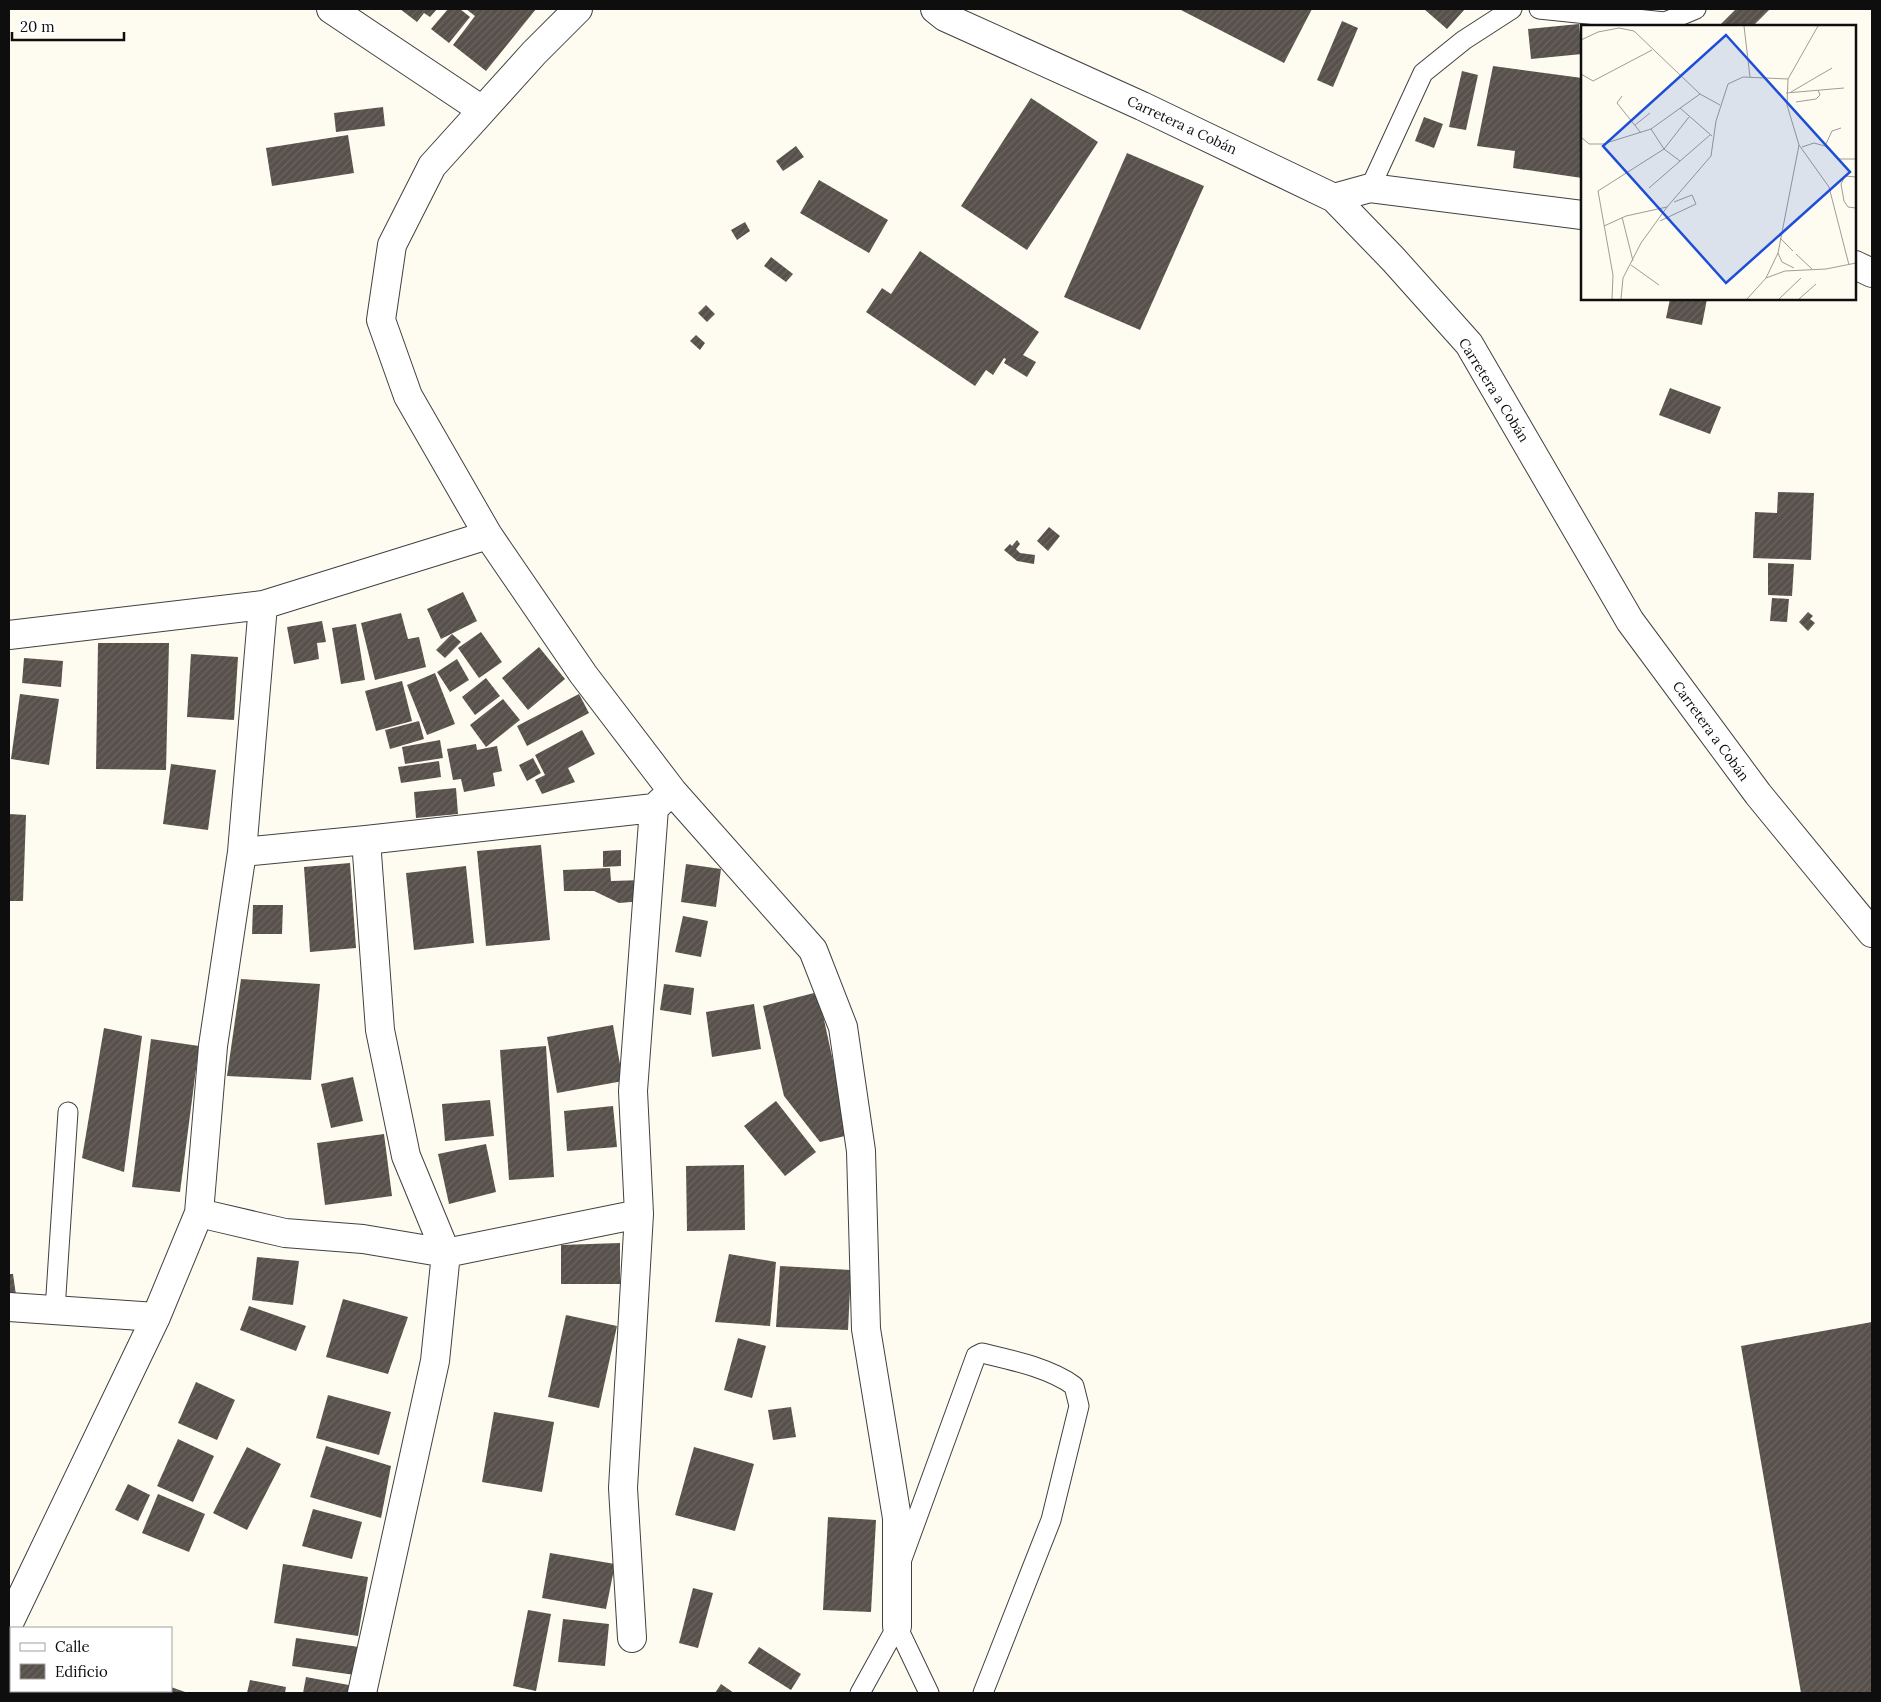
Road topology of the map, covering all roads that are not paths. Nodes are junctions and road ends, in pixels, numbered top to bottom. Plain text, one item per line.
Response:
1 (331, 9) edge
2 (578, 9) edge
3 (935, 9) edge
4 (1512, 9) edge
5 (1539, 9) edge
6 (1696, 9) edge
7 (482, 110) junction
8 (1370, 188) junction
9 (1334, 198) junction
10 (1581, 215) edge
11 (1856, 265) edge
12 (1872, 273) edge
13 (488, 535) junction
14 (263, 605) junction
15 (9, 635) edge
16 (663, 800) junction
17 (366, 840) junction
18 (242, 852) junction
19 (1872, 933) edge
20 (68, 1112) dead end
21 (199, 1213) junction
22 (639, 1214) junction
23 (446, 1253) junction
24 (9, 1307) edge
25 (54, 1310) junction
26 (156, 1317) junction
27 (898, 1573) junction
28 (9, 1623) edge
29 (897, 1626) junction
30 (632, 1638) dead end
31 (362, 1693) edge
32 (860, 1693) edge
33 (929, 1693) edge
34 (983, 1693) edge

1 - 7 street
2 - 7 street
3 - 9 street, Carretera a Cobán
4 - 8 lane
5 - 6 lane
7 - 13 street
8 - 9 street
8 - 10 street
9 - 19 street, Carretera a Cobán
11 - 12 street
13 - 14 street
13 - 16 street
14 - 15 street
14 - 18 street
16 - 17 street
16 - 22 street
16 - 27 street
17 - 18 street
17 - 23 street
18 - 21 street
20 - 25 lane
21 - 23 street
21 - 26 street
22 - 23 street
22 - 30 street
23 - 31 street
24 - 25 street
25 - 26 street
26 - 28 street
27 - 29 street
27 - 34 lane
29 - 32 lane
29 - 33 lane

